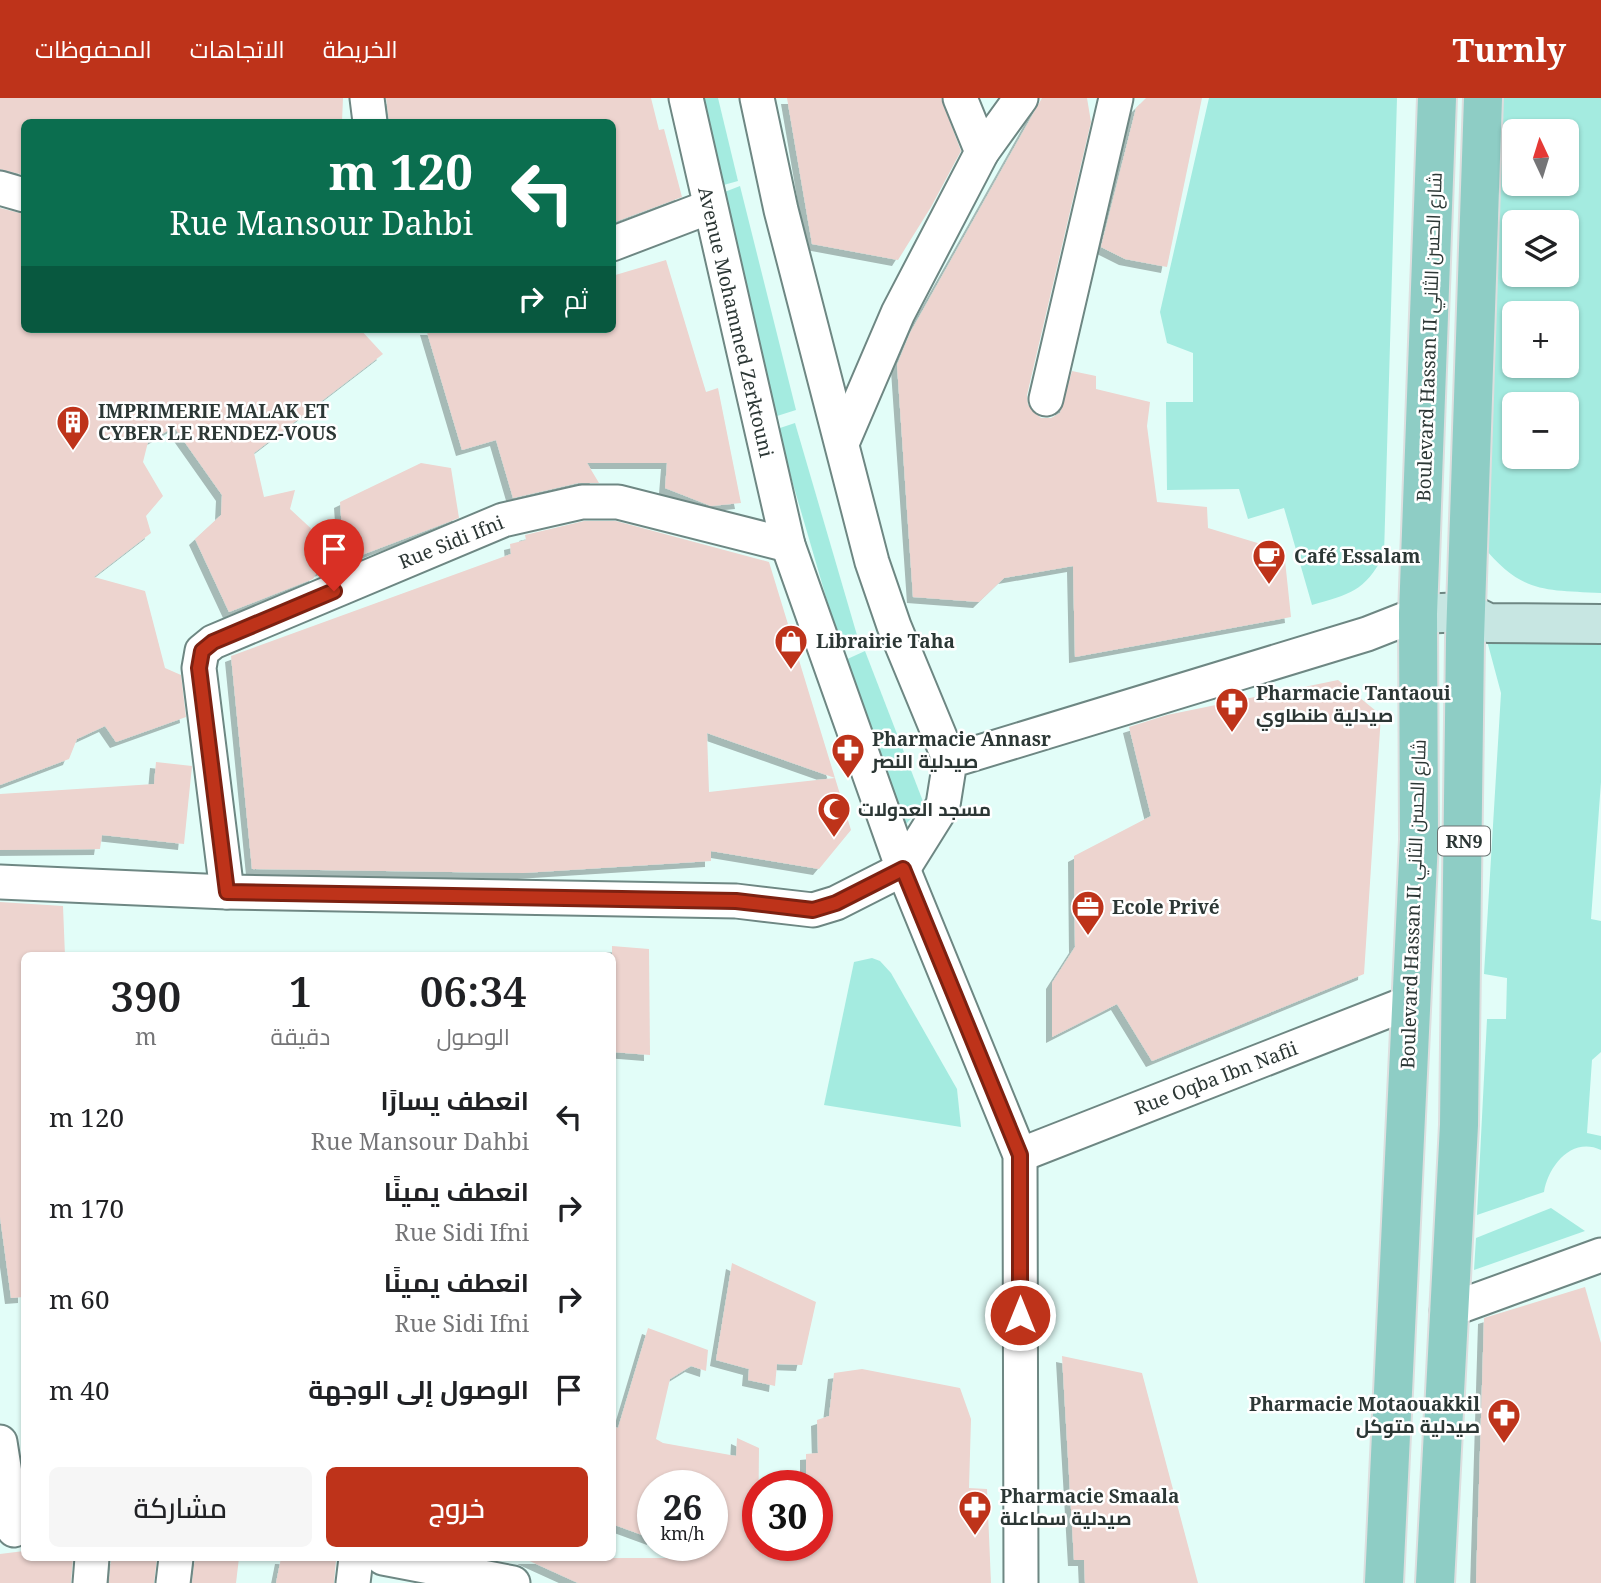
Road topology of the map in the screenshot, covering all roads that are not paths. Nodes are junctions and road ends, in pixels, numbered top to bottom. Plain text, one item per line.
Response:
1 (367, 98) edge
2 (686, 98) edge
3 (757, 98) edge
4 (960, 98) edge
5 (1021, 98) edge
6 (1116, 98) edge
7 (1437, 98) edge
8 (1483, 98) edge
9 (370, 119) edge
10 (982, 152) junction
11 (0, 188) edge
12 (21, 194) edge
13 (709, 207) junction
14 (616, 242) edge
15 (1046, 398) dead end
16 (843, 441) junction
17 (788, 545) junction
18 (1473, 624) junction
19 (1601, 624) edge
20 (1418, 626) junction
21 (950, 761) junction
22 (903, 869) junction
23 (0, 882) edge
24 (227, 892) junction
25 (1413, 1001) junction
26 (1020, 1155) junction
27 (1600, 1261) edge
28 (1447, 1311) junction
29 (0, 1442) edge
30 (13, 1531) edge
31 (92, 1561) edge
32 (176, 1561) edge
33 (356, 1561) edge
34 (391, 1561) edge
35 (499, 1572) edge
36 (428, 1574) edge
37 (90, 1583) edge
38 (173, 1583) edge
39 (353, 1583) edge
40 (1021, 1583) edge
41 (1384, 1583) edge
42 (1435, 1583) edge

1 - 9 street
2 - 13 street, Avenue Mohammed Zerktouni
3 - 16 street
4 - 10 street
5 - 10 street
6 - 15 street
7 - 20 main road, Boulevard Hassan II شارع الحسن الثاني / RN9
8 - 18 main road, RN9
10 - 16 street
11 - 12 street
13 - 14 street
13 - 17 street, Avenue Mohammed Zerktouni
16 - 21 street
17 - 22 street, Avenue Mohammed Zerktouni
17 - 24 street, Rue Sidi Ifni
18 - 19 main road
18 - 20 main road
18 - 28 main road, RN9
20 - 21 street
20 - 25 main road, Boulevard Hassan II شارع الحسن الثاني / RN9
21 - 22 street
22 - 24 street
22 - 26 street
23 - 24 street
25 - 26 street, Rue Oqba Ibn Nafii
25 - 41 main road, Boulevard Hassan II شارع الحسن الثاني / RN9
26 - 40 street
27 - 28 street
28 - 42 main road, RN9
29 - 30 street
31 - 37 street
32 - 38 street
33 - 39 street
34 - 36 street
35 - 36 street

